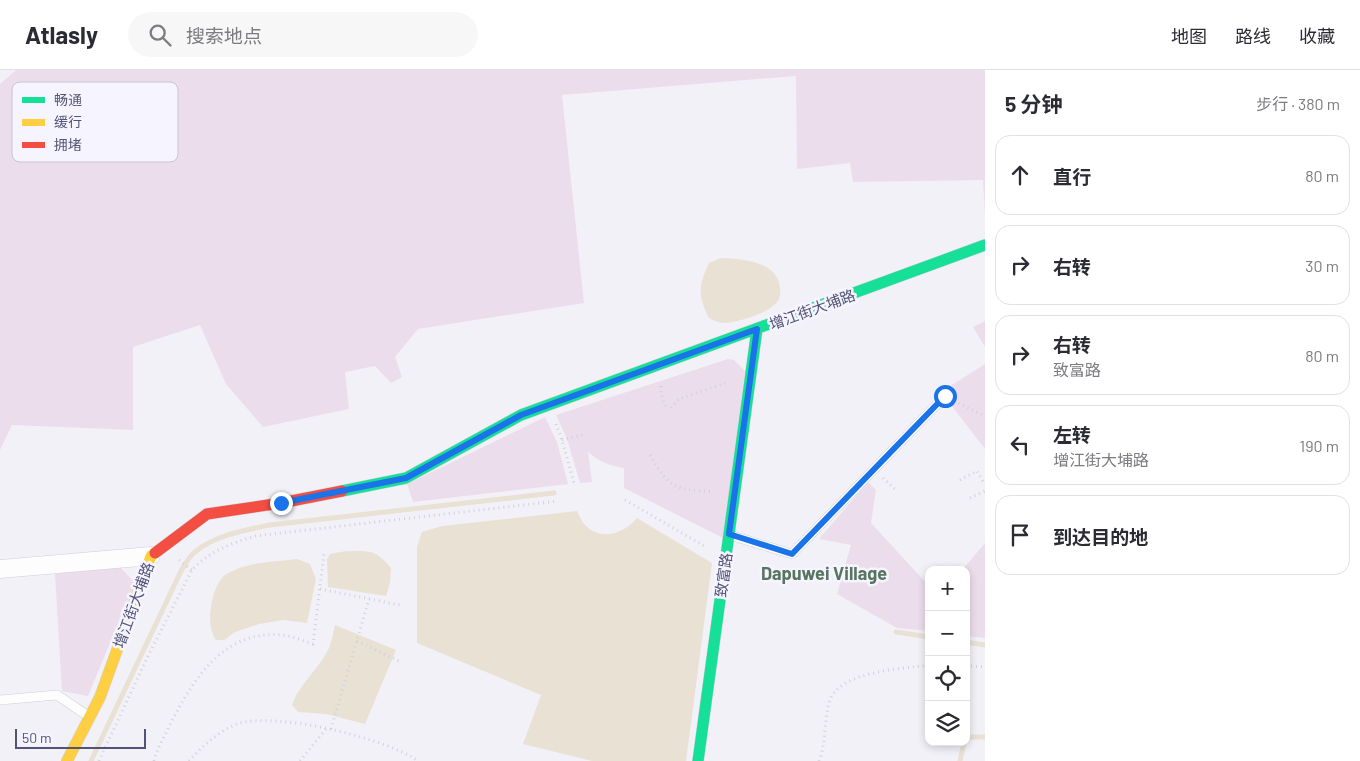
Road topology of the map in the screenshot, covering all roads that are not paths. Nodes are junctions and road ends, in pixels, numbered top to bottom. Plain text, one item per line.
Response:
1 (985, 245) edge
2 (757, 329) junction
3 (945, 396) road end
4 (729, 534) junction
5 (151, 556) junction
6 (0, 569) edge
7 (0, 700) edge
8 (90, 717) junction
9 (67, 761) edge
10 (698, 761) edge

1 - 2 street, 增江街大埔路
2 - 4 street, 致富路
2 - 5 street, 增江街大埔路
3 - 4 lane
4 - 10 street, 致富路
5 - 6 street
5 - 8 street, 增江街大埔路
7 - 8 lane
8 - 9 street, 增江街大埔路

